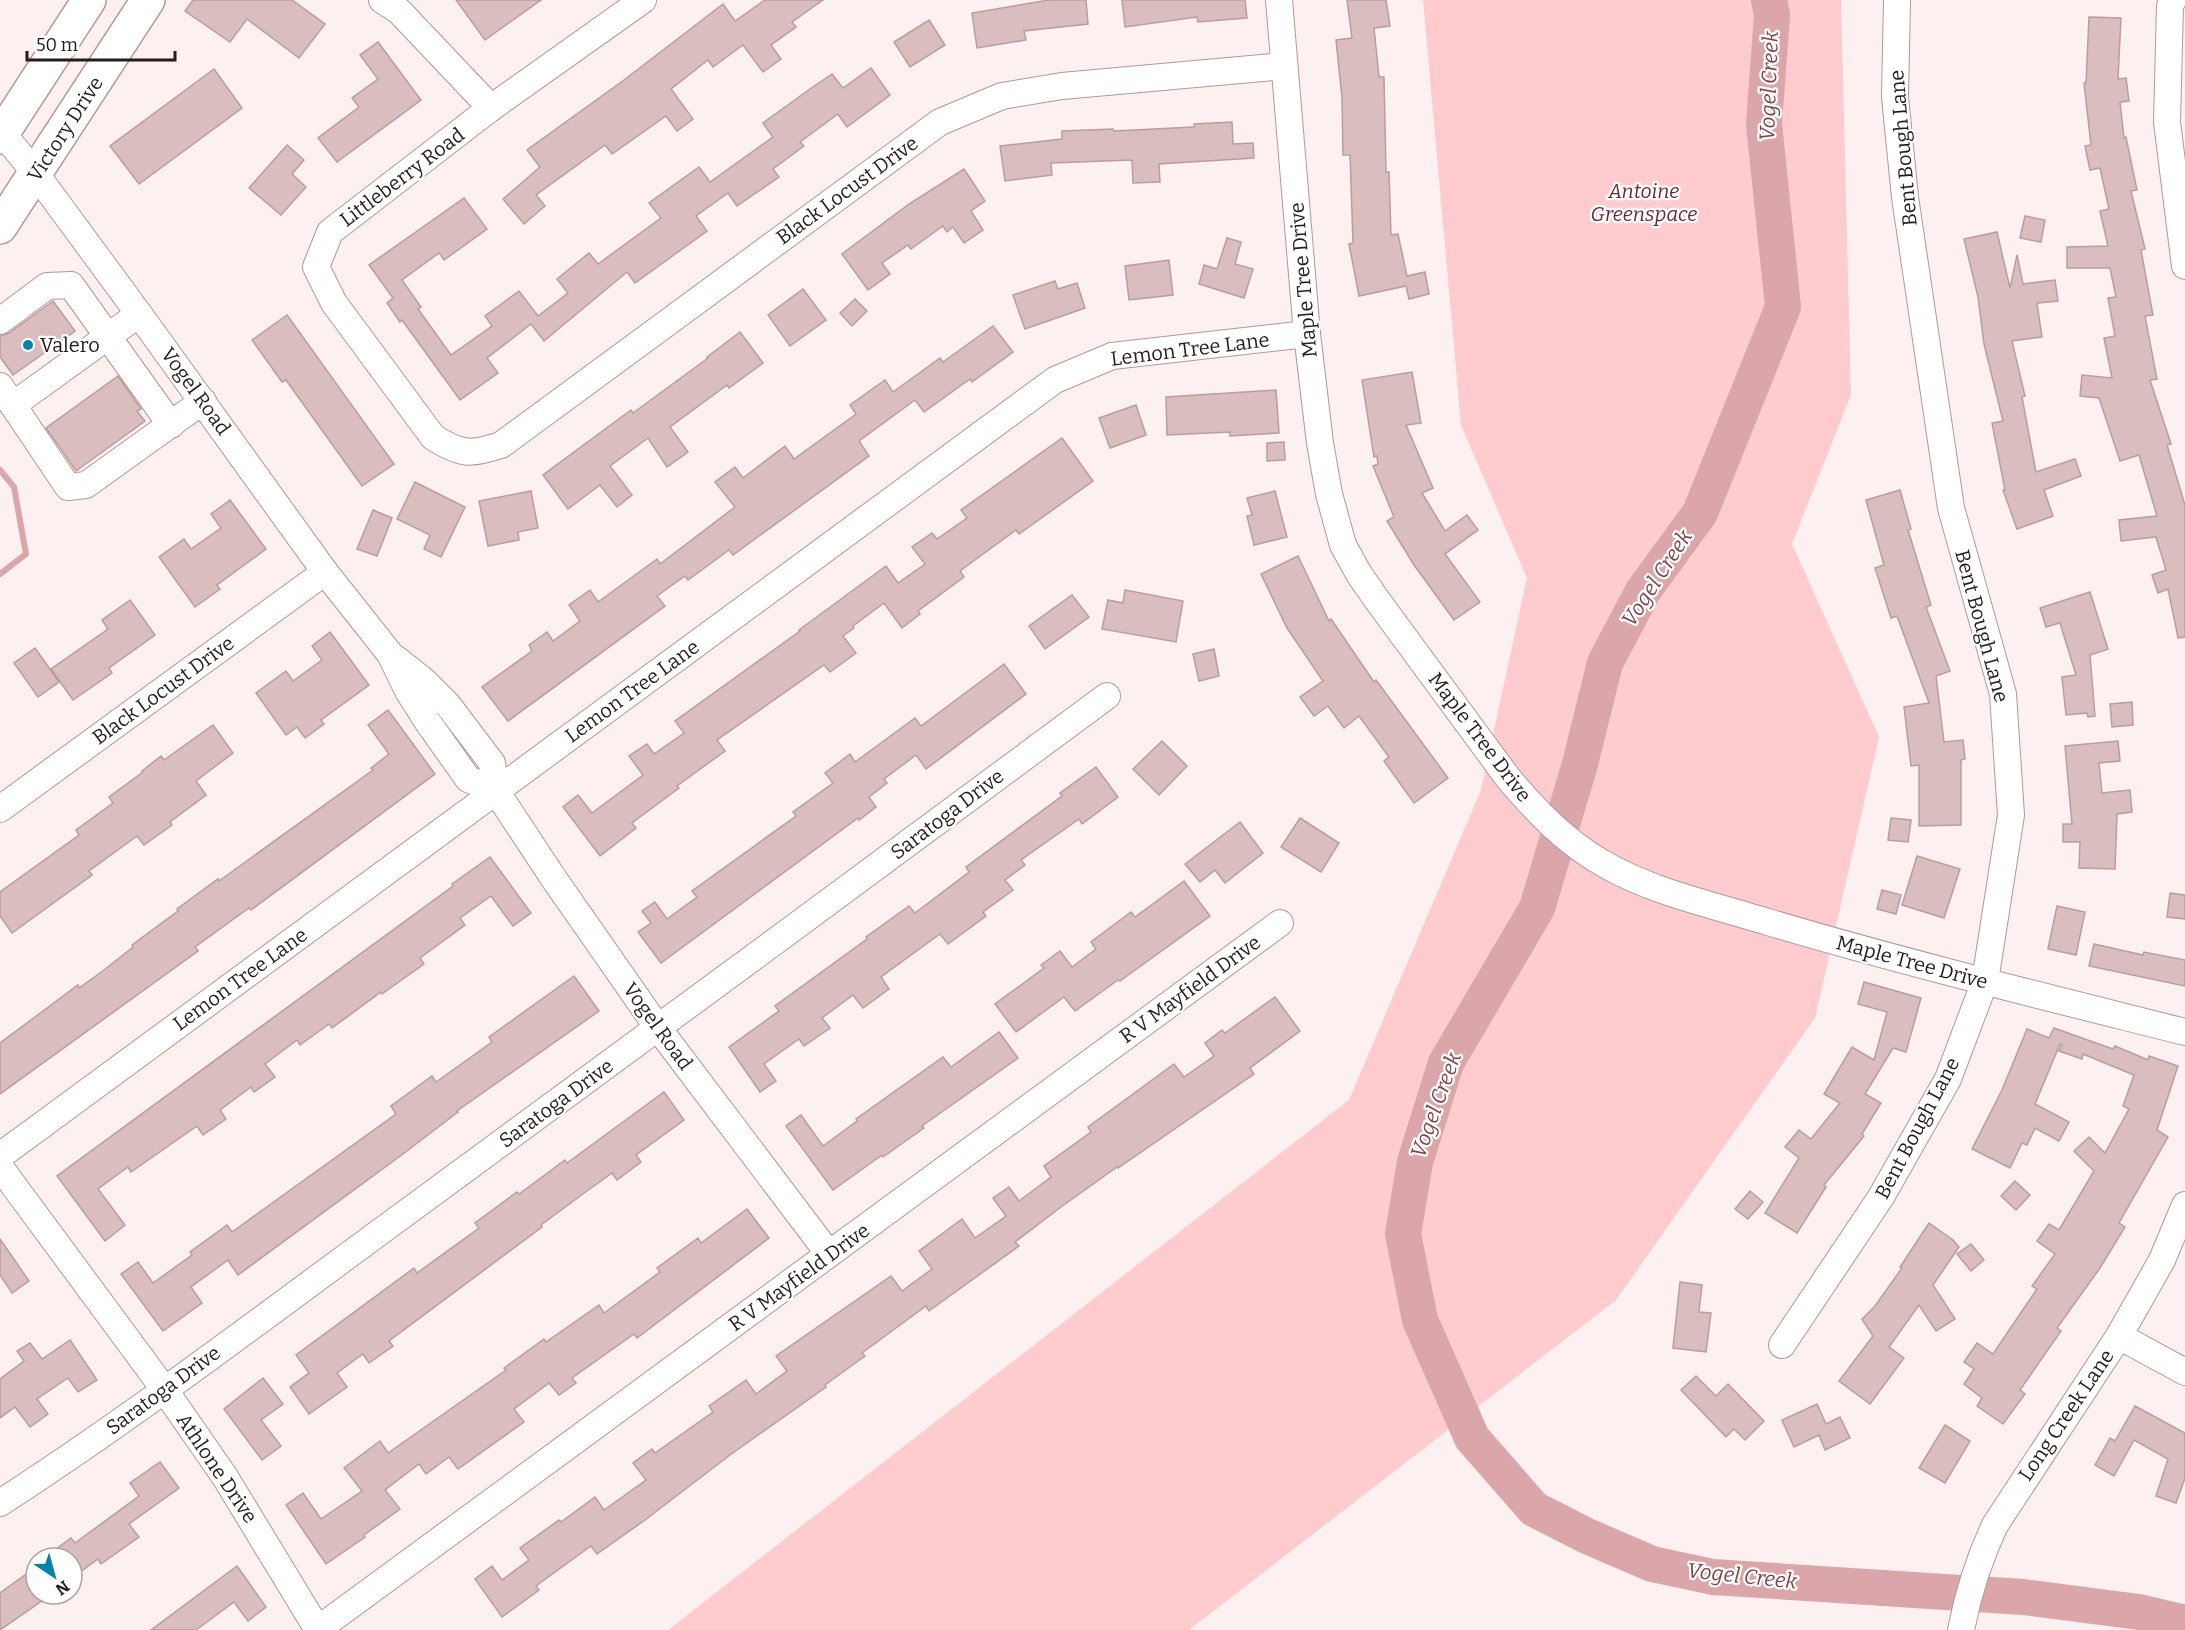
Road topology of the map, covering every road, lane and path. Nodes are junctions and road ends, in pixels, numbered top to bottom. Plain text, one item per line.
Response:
1 (89, 0) edge
2 (148, 0) edge
3 (382, 0) edge
4 (643, 0) edge
5 (1279, 0) edge
6 (1897, 0) edge
7 (2167, 2) edge
8 (1284, 66) junction
9 (491, 108) junction
10 (1, 133) edge
11 (36, 174) junction
12 (0, 227) edge
13 (2185, 266) edge
14 (4, 312) edge
15 (139, 314) junction
16 (1307, 334) junction
17 (108, 336) junction
18 (6, 395) edge
19 (203, 401) junction
20 (171, 425) junction
21 (465, 451) joint
22 (325, 572) junction
23 (1107, 696) dead end
24 (496, 791) junction
25 (0, 809) edge
26 (1280, 923) dead end
27 (1985, 981) junction
28 (658, 1028) junction
29 (2185, 1032) edge
30 (0, 1156) edge
31 (0, 1167) edge
32 (2185, 1205) edge
33 (829, 1254) junction
34 (2119, 1336) junction
35 (1782, 1345) dead end
36 (2185, 1372) edge
37 (164, 1389) junction
38 (0, 1503) edge
39 (318, 1630) edge
40 (1961, 1630) edge

1 - 10 main road
2 - 11 main road, Victory Drive
3 - 9 street
4 - 9 street, Littleberry Road
5 - 8 street, Maple Tree Drive
6 - 27 street, Bent Bough Lane
7 - 13 street
8 - 16 street, Maple Tree Drive
8 - 21 street, Black Locust Drive
9 - 21 street, Littleberry Road
10 - 11 street, Vogel Road
11 - 12 main road, Victory Drive
11 - 15 street, Vogel Road
14 - 17 street
15 - 17 street
15 - 19 street, Vogel Road
16 - 24 street, Lemon Tree Lane
16 - 27 street, Maple Tree Drive
17 - 18 street
17 - 20 street
18 - 20 street
19 - 20 street
19 - 22 street, Vogel Road
22 - 24 street, Vogel Road
22 - 25 street, Black Locust Drive
23 - 28 street, Saratoga Drive
24 - 28 street, Vogel Road
24 - 30 street, Lemon Tree Lane
26 - 33 street, R V Mayfield Drive
27 - 29 street, Maple Tree Drive
27 - 35 street, Bent Bough Lane
28 - 33 street, Vogel Road
28 - 37 street, Saratoga Drive
31 - 37 street, Athlone Drive
32 - 34 street, Long Creek Lane
33 - 39 street, R V Mayfield Drive
34 - 36 street
34 - 40 street, Long Creek Lane
37 - 38 street, Saratoga Drive
37 - 39 street, Athlone Drive

